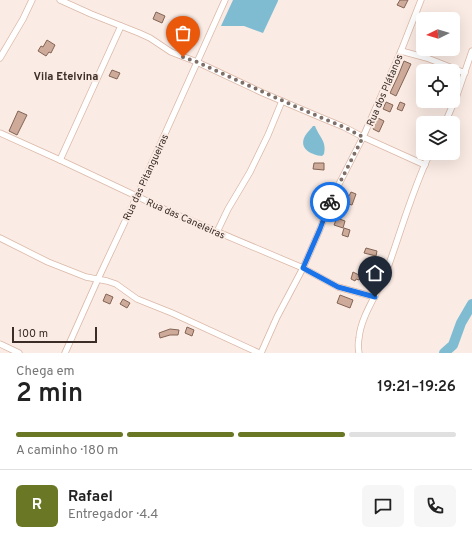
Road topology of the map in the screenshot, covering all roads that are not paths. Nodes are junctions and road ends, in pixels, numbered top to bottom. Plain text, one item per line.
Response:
1 (32, 0) edge
2 (60, 0) edge
3 (225, 0) edge
4 (421, 0) edge
5 (121, 26) junction
6 (401, 51) junction
7 (472, 51) edge
8 (0, 58) edge
9 (197, 62) junction
10 (465, 73) junction
11 (282, 101) junction
12 (448, 116) edge
13 (0, 133) edge
14 (363, 137) junction
15 (60, 160) junction
16 (427, 160) edge
17 (425, 164) junction
18 (137, 196) junction
19 (217, 232) junction
20 (0, 238) edge
21 (303, 268) junction
22 (98, 279) junction
23 (375, 297) junction
24 (0, 344) edge
25 (19, 353) edge
26 (66, 353) edge
27 (260, 353) edge
28 (359, 353) edge

1 - 8 street
2 - 5 street
3 - 9 street, Rua das Pitangueiras
4 - 6 street, Rua dos Plátanos
5 - 9 street
5 - 15 street
6 - 10 street
6 - 14 street, Rua dos Plátanos
7 - 10 street
9 - 11 street
9 - 18 street, Rua das Pitangueiras
10 - 12 street
11 - 14 street
11 - 19 street
13 - 15 street, Rua das Caneleiras
14 - 17 street
14 - 21 street, Rua dos Plátanos
15 - 18 street, Rua das Caneleiras
16 - 17 street
17 - 23 street
18 - 19 street, Rua das Caneleiras
18 - 22 street, Rua das Pitangueiras
19 - 21 street, Rua das Caneleiras
20 - 22 street
21 - 23 street, Rua das Caneleiras
21 - 27 street, Rua dos Plátanos
22 - 26 street, Rua das Pitangueiras
22 - 27 street
23 - 28 street
24 - 25 street

